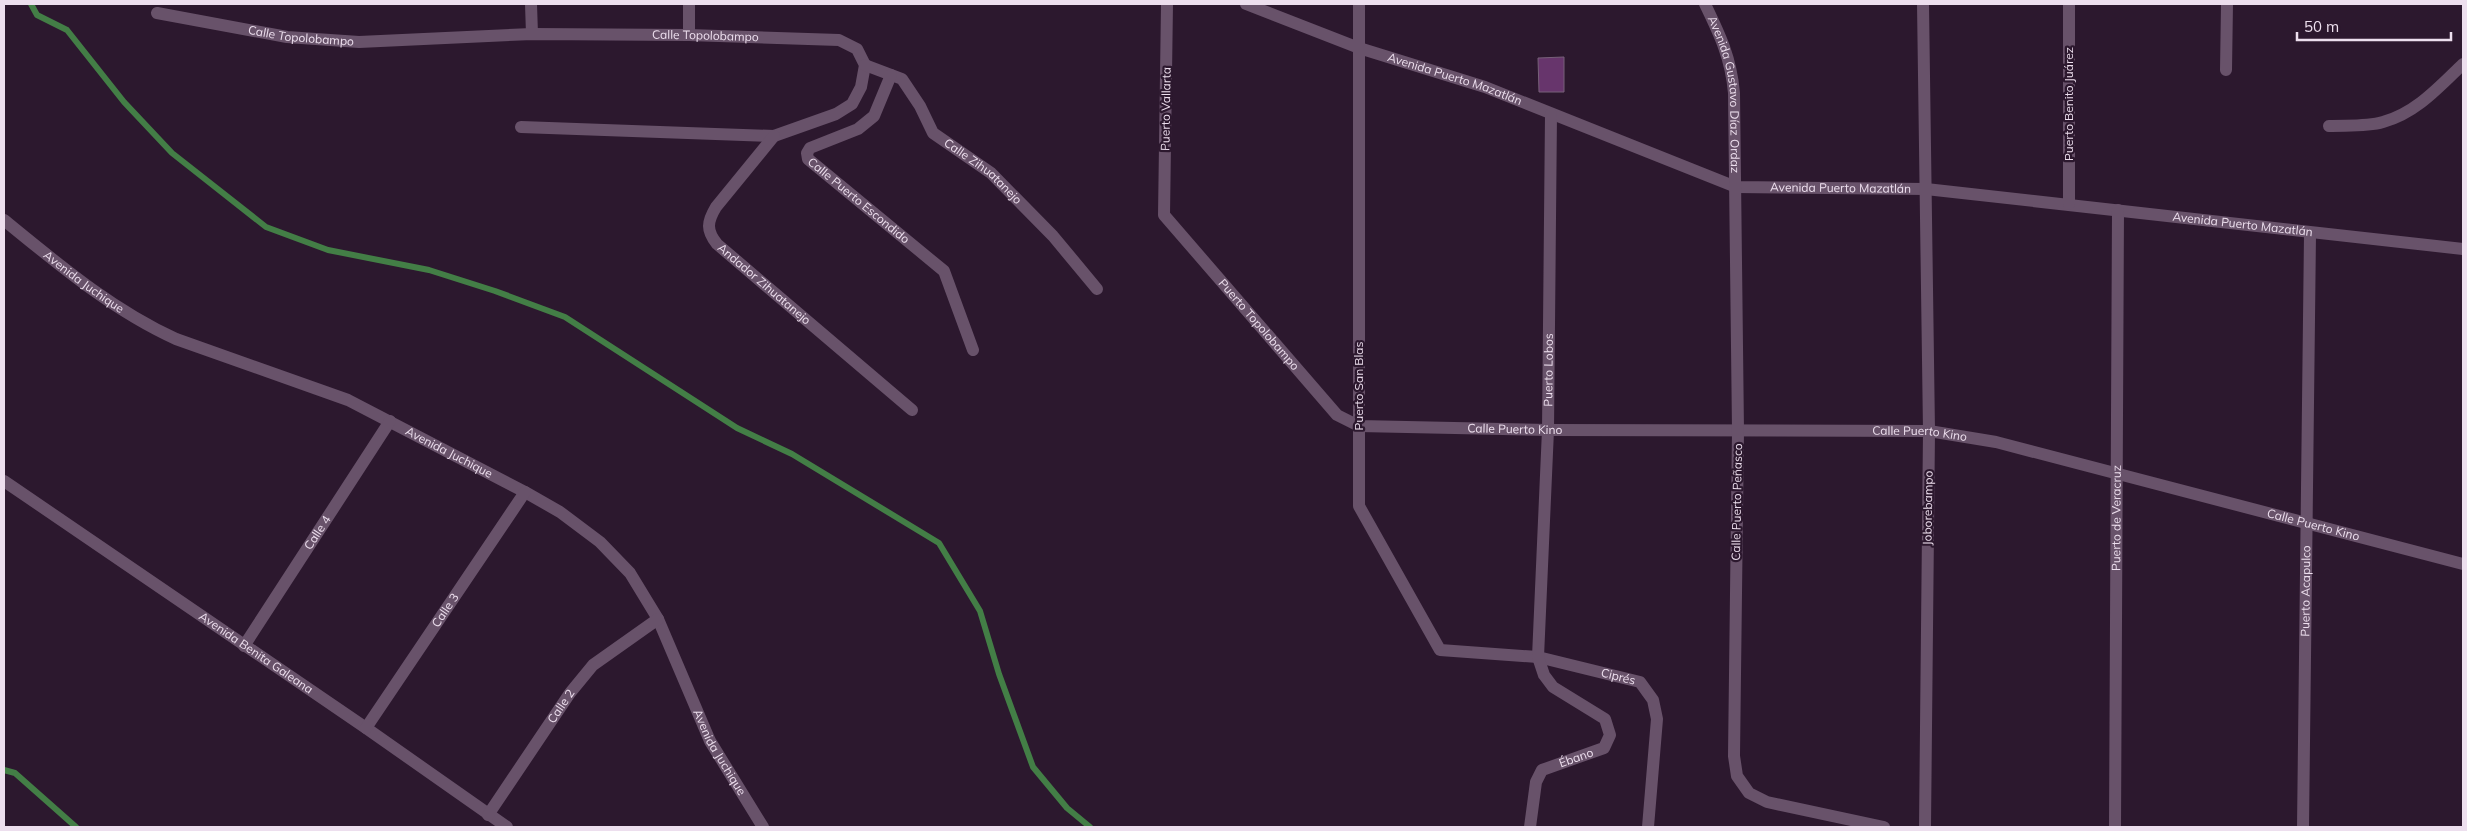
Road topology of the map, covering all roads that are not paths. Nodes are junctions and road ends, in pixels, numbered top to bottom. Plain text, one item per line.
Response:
1 (531, 4) edge
2 (689, 4) edge
3 (1167, 4) edge
4 (1246, 4) edge
5 (1359, 4) edge
6 (1705, 4) edge
7 (1923, 4) edge
8 (2069, 4) edge
9 (2227, 4) edge
10 (157, 13) dead end
11 (532, 34) junction
12 (689, 35) junction
13 (1359, 48) junction
14 (2463, 64) edge
15 (865, 65) junction
16 (2226, 70) dead end
17 (891, 75) junction
18 (1551, 114) junction
19 (2329, 126) dead end
20 (521, 127) dead end
21 (774, 136) junction
22 (1736, 187) junction
23 (1926, 189) junction
24 (2069, 204) junction
25 (2118, 210) junction
26 (1164, 215) joint
27 (4, 220) edge
28 (2310, 234) junction
29 (2463, 249) edge
30 (1097, 289) dead end
31 (973, 350) dead end
32 (912, 410) dead end
33 (390, 421) junction
34 (1359, 426) junction
35 (1548, 430) junction
36 (1929, 431) junction
37 (1738, 432) junction
38 (2116, 474) junction
39 (4, 481) edge
40 (525, 492) junction
41 (2308, 524) junction
42 (2463, 564) edge
43 (658, 619) junction
44 (244, 646) junction
45 (1538, 657) junction
46 (366, 728) junction
47 (488, 815) junction
48 (507, 827) edge
49 (763, 827) edge
50 (1530, 827) edge
51 (1648, 827) edge
52 (1884, 827) edge
53 (1924, 827) edge
54 (2115, 827) edge
55 (2303, 827) edge

1 - 11 street
2 - 12 street
3 - 26 street, Puerto Vallarta
4 - 13 street, Avenida Puerto Mazatlán
5 - 13 street, Puerto San Blas
6 - 22 street, Avenida Gustavo Díaz Ordaz
7 - 23 street, Joborebampo
8 - 24 street, Puerto Benito Juárez
9 - 16 street
10 - 11 street, Calle Topolobampo
11 - 12 street, Calle Topolobampo
12 - 15 street, Calle Topolobampo
13 - 18 street, Avenida Puerto Mazatlán
13 - 34 street, Puerto San Blas
14 - 19 street
15 - 17 street, Calle Zihuatanejo
15 - 21 street
17 - 30 street, Calle Zihuatanejo
17 - 31 street, Calle Puerto Escondido
18 - 22 street, Avenida Puerto Mazatlán
18 - 35 street, Puerto Lobos
20 - 21 street
21 - 32 street, Andador Zihuatanejo
22 - 23 street, Avenida Puerto Mazatlán
22 - 37 street, Calle Puerto Peñasco
23 - 24 street, Avenida Puerto Mazatlán
23 - 36 street, Joborebampo
24 - 25 street, Avenida Puerto Mazatlán
25 - 28 street, Avenida Puerto Mazatlán
25 - 38 street, Puerto de Veracruz
26 - 34 street, Puerto Topolobampo
27 - 33 street, Avenida Juchique
28 - 29 street, Avenida Puerto Mazatlán
28 - 41 street, Puerto Acapulco
33 - 40 street, Avenida Juchique
33 - 44 street, Calle 4
34 - 35 street, Calle Puerto Kino
34 - 45 street, Puerto San Blas
35 - 37 street, Calle Puerto Kino
35 - 45 street, Puerto Lobos
36 - 37 street, Calle Puerto Kino
36 - 38 street, Calle Puerto Kino
36 - 53 street, Joborebampo
37 - 52 street, Calle Puerto Peñasco
38 - 41 street, Calle Puerto Kino
38 - 54 street, Puerto de Veracruz
39 - 44 street, Avenida Benita Galeana
40 - 43 street, Avenida Juchique
40 - 46 street, Calle 3
41 - 42 street, Calle Puerto Kino
41 - 55 street, Puerto Acapulco
43 - 47 street, Calle 2
43 - 49 street, Avenida Juchique
44 - 46 street, Avenida Benita Galeana
45 - 50 street, Ébano
45 - 51 street, Ciprés
46 - 47 street, Avenida Benita Galeana
47 - 48 street, Avenida Benita Galeana

